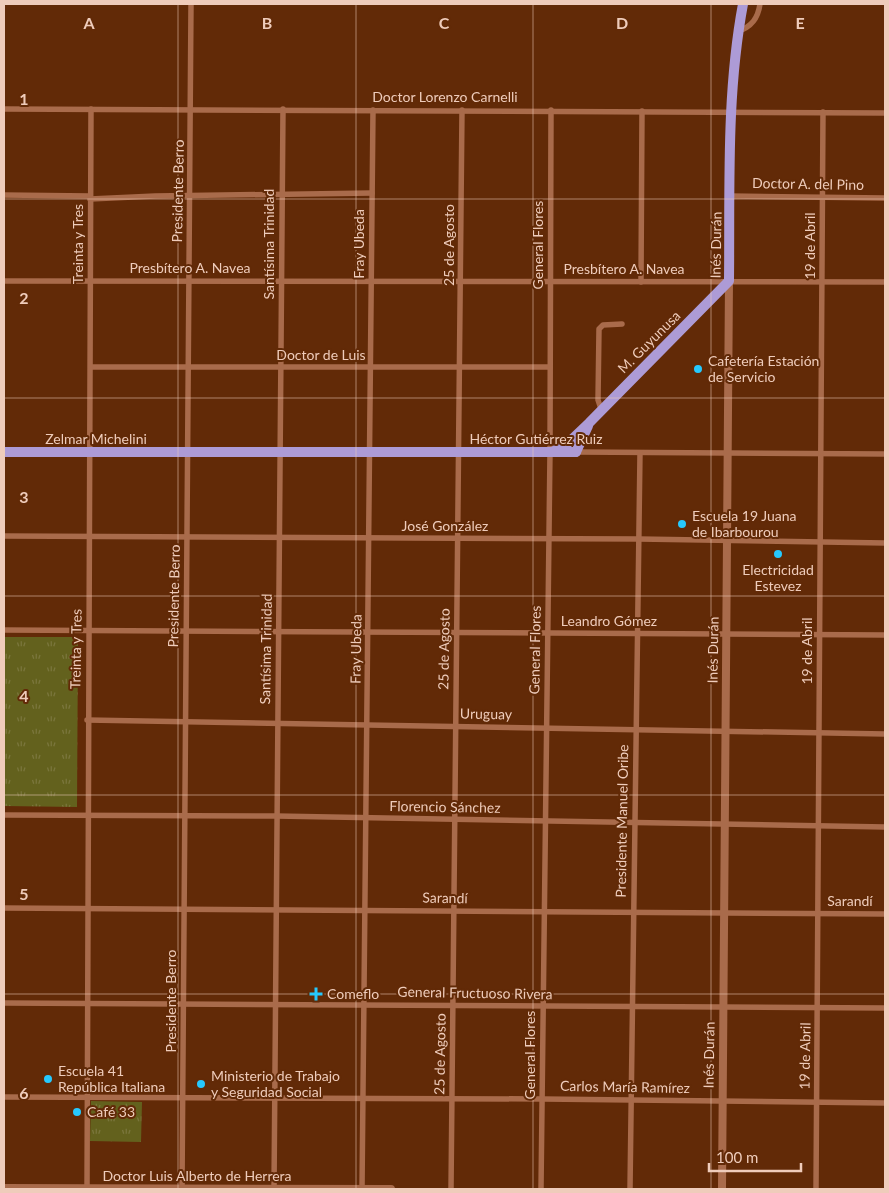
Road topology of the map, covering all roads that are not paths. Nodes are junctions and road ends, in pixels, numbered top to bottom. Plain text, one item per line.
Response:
1 (191, 4) edge
2 (743, 4) edge
3 (760, 4) edge
4 (738, 31) junction
5 (4, 109) edge
6 (91, 109) junction
7 (283, 109) junction
8 (191, 110) junction
9 (373, 110) junction
10 (462, 110) junction
11 (551, 110) junction
12 (642, 111) junction
13 (731, 112) junction
14 (823, 112) junction
15 (885, 112) edge
16 (372, 193) junction
17 (282, 195) junction
18 (4, 196) edge
19 (191, 196) junction
20 (730, 196) junction
21 (822, 197) junction
22 (90, 198) junction
23 (885, 198) edge
24 (91, 280) junction
25 (4, 281) edge
26 (189, 281) junction
27 (282, 281) junction
28 (372, 281) junction
29 (461, 281) junction
30 (551, 281) junction
31 (729, 281) junction
32 (823, 281) junction
33 (641, 282) junction
34 (885, 282) edge
35 (622, 324) dead end
36 (91, 367) junction
37 (281, 367) junction
38 (371, 367) junction
39 (460, 367) junction
40 (550, 367) junction
41 (188, 368) junction
42 (601, 409) junction
43 (589, 423) junction
44 (573, 438) junction
45 (4, 452) edge
46 (371, 452) junction
47 (459, 452) junction
48 (550, 452) junction
49 (576, 452) junction
50 (728, 452) junction
51 (90, 453) junction
52 (188, 453) junction
53 (280, 453) junction
54 (640, 453) junction
55 (821, 453) junction
56 (885, 454) edge
57 (4, 536) edge
58 (90, 536) junction
59 (187, 537) junction
60 (279, 538) junction
61 (370, 538) junction
62 (459, 539) junction
63 (549, 539) junction
64 (639, 539) junction
65 (727, 541) junction
66 (821, 543) junction
67 (885, 543) edge
68 (4, 630) edge
69 (89, 631) junction
70 (186, 631) junction
71 (279, 632) junction
72 (369, 632) junction
73 (457, 632) junction
74 (548, 633) junction
75 (637, 633) junction
76 (727, 633) junction
77 (820, 634) junction
78 (885, 635) edge
79 (87, 720) junction
80 (185, 722) junction
81 (277, 723) junction
82 (367, 724) junction
83 (456, 726) junction
84 (547, 727) junction
85 (636, 728) junction
86 (726, 730) junction
87 (819, 732) junction
88 (885, 734) edge
89 (4, 815) edge
90 (87, 815) junction
91 (184, 815) junction
92 (276, 816) junction
93 (366, 818) junction
94 (455, 820) junction
95 (545, 821) junction
96 (635, 822) junction
97 (725, 824) junction
98 (819, 826) junction
99 (885, 827) edge
100 (4, 908) edge
101 (88, 908) junction
102 (184, 909) junction
103 (276, 910) junction
104 (365, 910) junction
105 (454, 911) junction
106 (544, 912) junction
107 (633, 912) junction
108 (724, 912) junction
109 (819, 914) junction
110 (885, 914) edge
111 (4, 1003) edge
112 (183, 1003) junction
113 (275, 1003) junction
114 (88, 1004) junction
115 (364, 1004) junction
116 (453, 1005) junction
117 (543, 1006) junction
118 (632, 1006) junction
119 (724, 1006) junction
120 (818, 1008) junction
121 (885, 1008) edge
122 (183, 1096) junction
123 (4, 1097) edge
124 (275, 1097) junction
125 (88, 1098) junction
126 (363, 1098) junction
127 (452, 1099) junction
128 (543, 1099) junction
129 (631, 1100) junction
130 (723, 1101) junction
131 (817, 1101) junction
132 (885, 1103) edge
133 (4, 1188) edge
134 (87, 1188) edge
135 (182, 1189) edge
136 (274, 1189) edge
137 (362, 1189) edge
138 (391, 1189) edge
139 (451, 1189) edge
140 (541, 1189) edge
141 (630, 1189) edge
142 (722, 1189) edge
143 (816, 1189) edge

1 - 8 street, Presidente Berro
2 - 4 highway, Inés Durán
3 - 4 street
4 - 13 highway, Inés Durán
5 - 6 street, Doctor Lorenzo Carnelli
6 - 8 street, Doctor Lorenzo Carnelli
6 - 22 street, Treinta y Tres
7 - 8 street, Doctor Lorenzo Carnelli
7 - 9 street, Doctor Lorenzo Carnelli
7 - 17 street, Santísima Trinidad
8 - 19 street, Presidente Berro
9 - 10 street, Doctor Lorenzo Carnelli
9 - 16 street, Fray Ubeda
10 - 11 street, Doctor Lorenzo Carnelli
10 - 29 street, 25 de Agosto
11 - 12 street, Doctor Lorenzo Carnelli
11 - 30 street, General Flores
12 - 13 street, Doctor Lorenzo Carnelli
12 - 33 street
13 - 14 street, Doctor Lorenzo Carnelli
13 - 20 highway, Inés Durán
14 - 15 street, Doctor Lorenzo Carnelli
14 - 21 street, 19 de Abril
16 - 17 street
16 - 28 street, Fray Ubeda
17 - 19 street
17 - 27 street, Santísima Trinidad
18 - 22 street
19 - 22 street
19 - 26 street, Presidente Berro
20 - 21 street, Doctor A. del Pino
20 - 31 highway, Inés Durán
21 - 23 street, Doctor A. del Pino
21 - 32 street, 19 de Abril
22 - 24 street, Treinta y Tres
24 - 25 street, Presbítero A. Navea
24 - 26 street, Presbítero A. Navea
24 - 36 street, Treinta y Tres
26 - 27 street, Presbítero A. Navea
26 - 41 street, Presidente Berro
27 - 28 street, Presbítero A. Navea
27 - 37 street, Santísima Trinidad
28 - 29 street, Presbítero A. Navea
28 - 38 street, Fray Ubeda
29 - 30 street, Presbítero A. Navea
29 - 39 street, 25 de Agosto
30 - 33 street, Presbítero A. Navea
30 - 40 street, General Flores
31 - 32 street, Presbítero A. Navea
31 - 33 street, Presbítero A. Navea
31 - 42 highway, M. Guyunusa
31 - 50 street, Inés Durán
32 - 34 street, Presbítero A. Navea
32 - 55 street, 19 de Abril
35 - 42 street
36 - 41 street, Doctor de Luis
36 - 51 street, Treinta y Tres
37 - 38 street, Doctor de Luis
37 - 41 street, Doctor de Luis
37 - 53 street, Santísima Trinidad
38 - 39 street, Doctor de Luis
38 - 46 street, Fray Ubeda
39 - 40 street, Doctor de Luis
39 - 47 street, 25 de Agosto
40 - 48 street, General Flores
41 - 52 street, Presidente Berro
42 - 43 highway, M. Guyunusa
43 - 44 highway, M. Guyunusa
43 - 49 highway, M. Guyunusa
44 - 48 highway, M. Guyunusa
44 - 49 highway
45 - 51 highway, Zelmar Michelini
46 - 47 highway, Héctor Gutiérrez Ruiz
46 - 53 highway, Héctor Gutiérrez Ruiz
46 - 61 street, Fray Ubeda
47 - 48 highway, Héctor Gutiérrez Ruiz
47 - 62 street, 25 de Agosto
48 - 49 highway, Héctor Gutiérrez Ruiz
48 - 63 street, General Flores
49 - 54 street, Héctor Gutiérrez Ruiz
50 - 54 street, Héctor Gutiérrez Ruiz
50 - 55 street, Héctor Gutiérrez Ruiz
50 - 65 street, Inés Durán
51 - 52 highway, Zelmar Michelini
51 - 58 street, Treinta y Tres
52 - 53 highway, Héctor Gutiérrez Ruiz
52 - 59 street, Presidente Berro
53 - 60 street, Santísima Trinidad
54 - 64 street, Presidente Manuel Oribe
55 - 56 street, Héctor Gutiérrez Ruiz
55 - 66 street, 19 de Abril
57 - 58 street, José González
58 - 59 street, José González
58 - 69 street, Treinta y Tres
59 - 60 street, José González
59 - 70 street, Presidente Berro
60 - 61 street, José González
60 - 71 street, Santísima Trinidad
61 - 62 street, José González
61 - 72 street, Fray Ubeda
62 - 63 street, José González
62 - 73 street, 25 de Agosto
63 - 64 street, José González
63 - 74 street, General Flores
64 - 65 street, José González
64 - 75 street, Presidente Manuel Oribe
65 - 66 street, José González
65 - 76 street, Inés Durán
66 - 67 street, José González
66 - 77 street, 19 de Abril
68 - 69 street, Leandro Gómez
69 - 70 street, Leandro Gómez
69 - 79 street, Treinta y Tres
70 - 71 street, Leandro Gómez
70 - 80 street, Presidente Berro
71 - 72 street, Leandro Gómez
71 - 81 street, Santísima Trinidad
72 - 73 street, Leandro Gómez
72 - 82 street, Fray Ubeda
73 - 74 street, Leandro Gómez
73 - 83 street, 25 de Agosto
74 - 75 street, Leandro Gómez
74 - 84 street, General Flores
75 - 76 street, Leandro Gómez
75 - 85 street, Presidente Manuel Oribe
76 - 77 street, Leandro Gómez
76 - 86 street, Inés Durán
77 - 78 street, Leandro Gómez
77 - 87 street, 19 de Abril
79 - 80 street, Uruguay
79 - 90 street, Treinta y Tres
80 - 81 street, Uruguay
80 - 91 street, Presidente Berro
81 - 82 street, Uruguay
81 - 92 street, Santísima Trinidad
82 - 83 street, Uruguay
82 - 93 street, Fray Ubeda
83 - 84 street, Uruguay
83 - 94 street, 25 de Agosto
84 - 85 street, Uruguay
84 - 95 street, General Flores
85 - 86 street, Uruguay
85 - 96 street, Presidente Manuel Oribe
86 - 87 street, Uruguay
86 - 97 street, Inés Durán
87 - 88 street, Uruguay
87 - 98 street, 19 de Abril
89 - 90 street, Florencio Sánchez
90 - 91 street, Florencio Sánchez
90 - 101 street, Treinta y Tres
91 - 92 street, Florencio Sánchez
91 - 102 street, Presidente Berro
92 - 93 street, Florencio Sánchez
92 - 103 street, Santísima Trinidad
93 - 94 street, Florencio Sánchez
93 - 104 street, Fray Ubeda
94 - 95 street, Florencio Sánchez
94 - 105 street, 25 de Agosto
95 - 96 street, Florencio Sánchez
95 - 106 street, General Flores
96 - 97 street, Florencio Sánchez
96 - 107 street, Presidente Manuel Oribe
97 - 98 street, Florencio Sánchez
97 - 108 street, Inés Durán
98 - 99 street, Florencio Sánchez
98 - 109 street, 19 de Abril
100 - 101 street, Sarandí
101 - 102 street, Sarandí
101 - 114 street, Treinta y Tres
102 - 103 street, Sarandí
102 - 112 street, Presidente Berro
103 - 104 street, Sarandí
103 - 113 street, Santísima Trinidad
104 - 105 street, Sarandí
104 - 115 street, Fray Ubeda
105 - 106 street, Sarandí
105 - 116 street, 25 de Agosto
106 - 107 street, Sarandí
106 - 117 street, General Flores
107 - 108 street, Sarandí
107 - 118 street, Presidente Manuel Oribe
108 - 109 street, Sarandí
108 - 119 street, Inés Durán
109 - 110 street, Sarandí
109 - 120 street, 19 de Abril
111 - 114 street, General Fructuoso Rivera
112 - 113 street, General Fructuoso Rivera
112 - 114 street, General Fructuoso Rivera
112 - 122 street, Presidente Berro
113 - 115 street, General Fructuoso Rivera
113 - 124 street, Santísima Trinidad
114 - 125 street, Treinta y Tres
115 - 116 street, General Fructuoso Rivera
115 - 126 street, Fray Ubeda
116 - 117 street, General Fructuoso Rivera
116 - 127 street, 25 de Agosto
117 - 118 street, General Fructuoso Rivera
117 - 128 street, General Flores
118 - 119 street, General Fructuoso Rivera
118 - 129 street, Presidente Manuel Oribe
119 - 120 street, General Fructuoso Rivera
119 - 130 street, Inés Durán
120 - 121 street, General Fructuoso Rivera
120 - 131 street, 19 de Abril
122 - 124 street, Carlos María Ramírez
122 - 125 street, Carlos María Ramírez
122 - 135 street, Presidente Berro
123 - 125 street, Carlos María Ramírez
124 - 126 street, Carlos María Ramírez
124 - 136 street, Santísima Trinidad
125 - 134 street, Treinta y Tres
126 - 127 street, Carlos María Ramírez
126 - 137 street, Fray Ubeda
127 - 128 street, Carlos María Ramírez
127 - 139 street, 25 de Agosto
128 - 129 street, Carlos María Ramírez
128 - 140 street, General Flores
129 - 130 street, Carlos María Ramírez
129 - 141 street, Presidente Manuel Oribe
130 - 131 street, Carlos María Ramírez
130 - 142 street, Inés Durán
131 - 132 street, Carlos María Ramírez
131 - 143 street, 19 de Abril
133 - 134 street, Doctor Luis Alberto de Herrera
134 - 135 street, Doctor Luis Alberto de Herrera
135 - 136 street, Doctor Luis Alberto de Herrera
136 - 137 street, Doctor Luis Alberto de Herrera
137 - 138 street, Doctor Luis Alberto de Herrera

